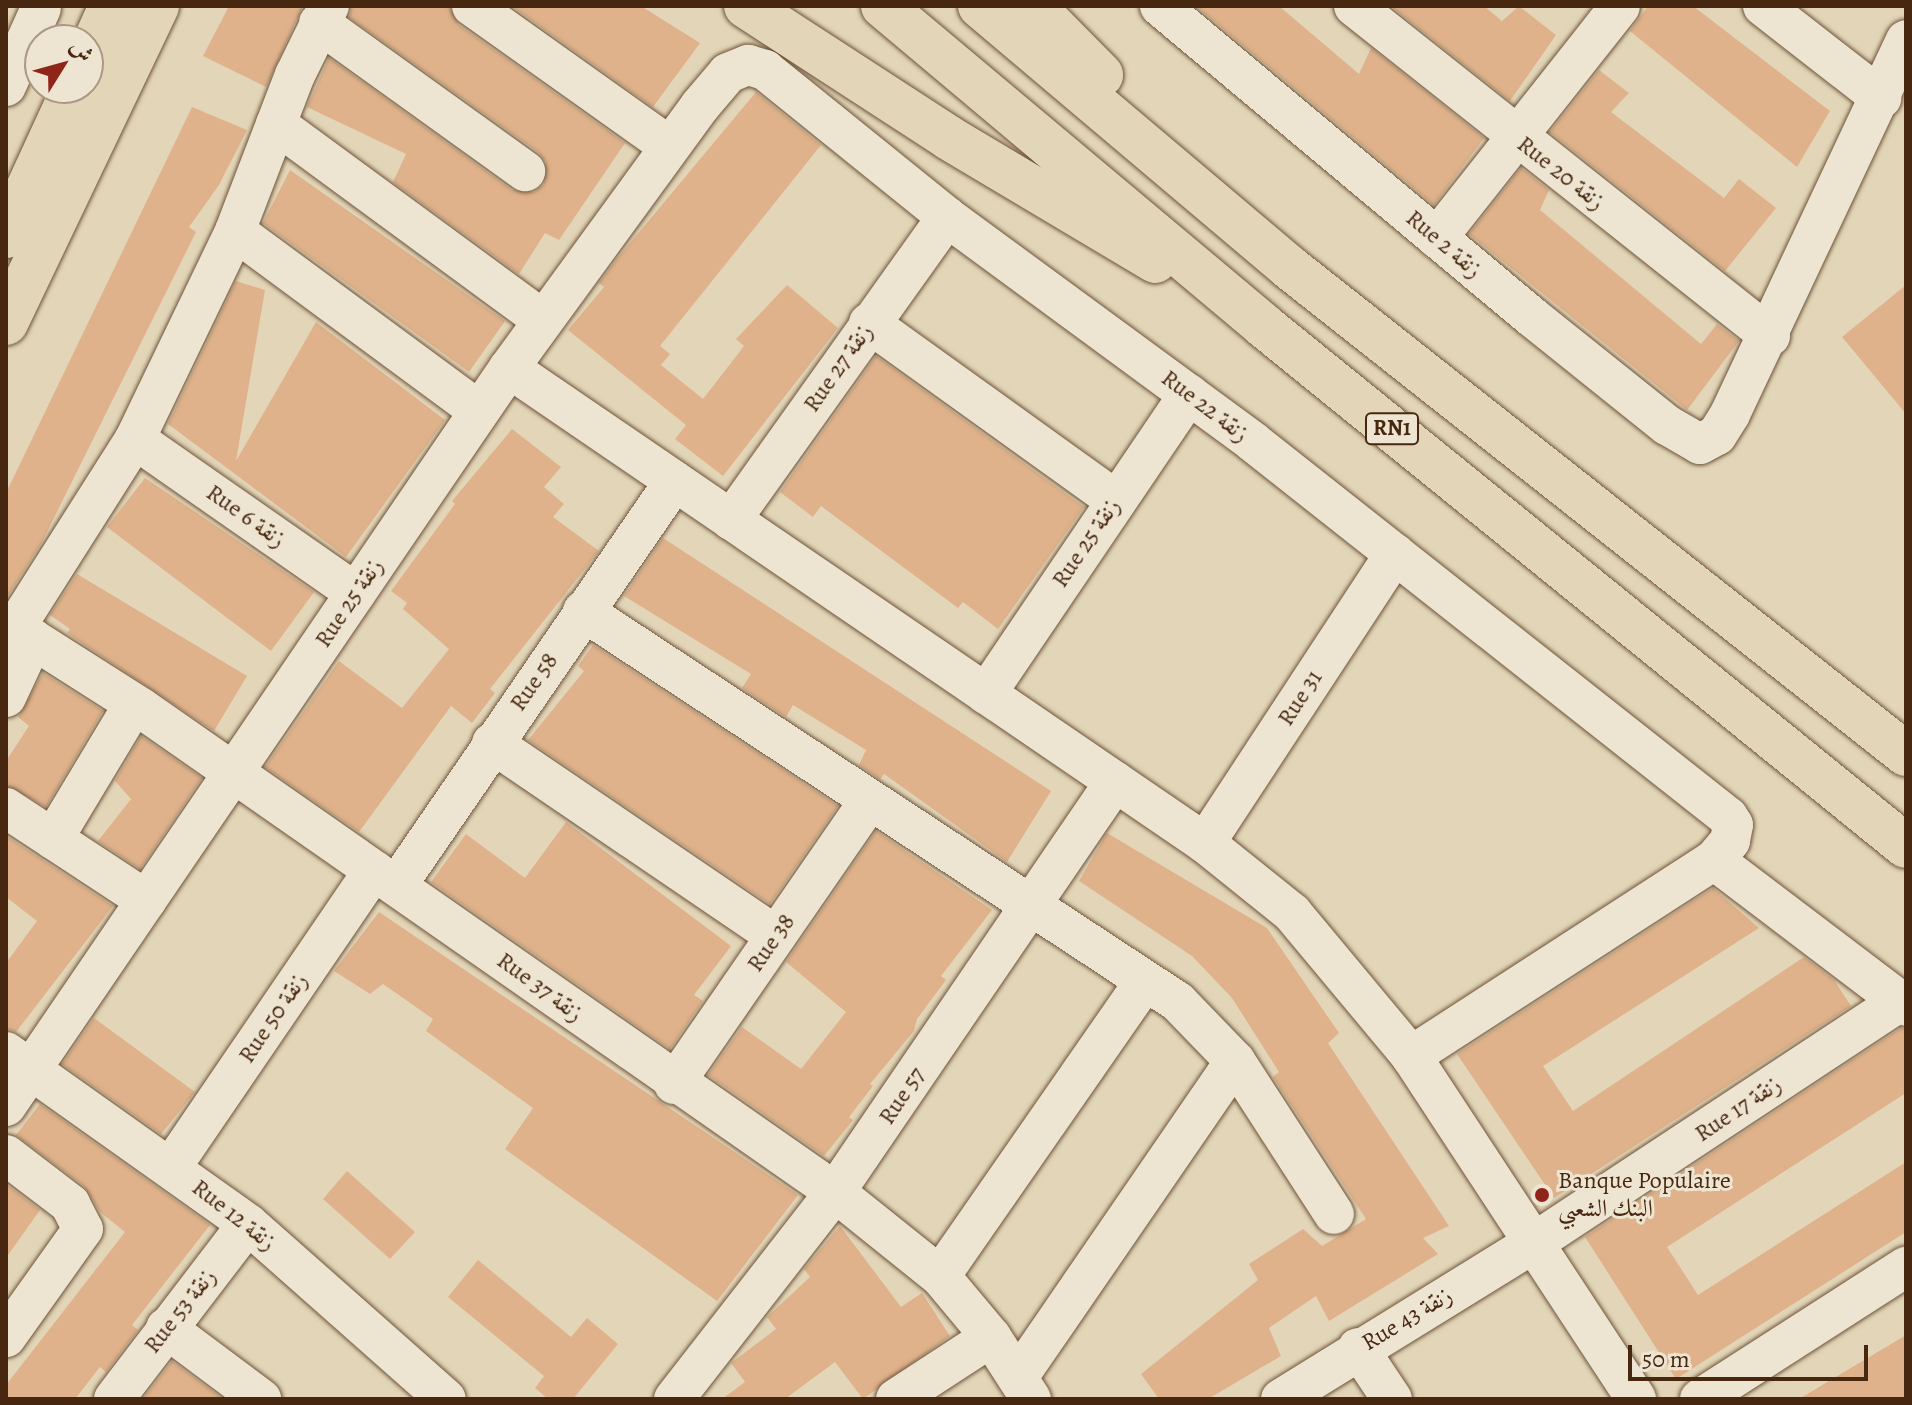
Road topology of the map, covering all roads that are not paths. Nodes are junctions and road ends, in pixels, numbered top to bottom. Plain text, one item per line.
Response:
1 (157, 6) edge
2 (472, 6) edge
3 (746, 6) edge
4 (883, 6) edge
5 (980, 6) edge
6 (1033, 6) edge
7 (1160, 6) edge
8 (1354, 6) edge
9 (1620, 6) edge
10 (1763, 6) edge
11 (41, 8) dead end
12 (324, 15) edge
13 (1906, 40) edge
14 (6, 86) edge
15 (1881, 98) junction
16 (67, 104) edge
17 (700, 106) joint
18 (276, 124) junction
19 (1517, 138) junction
20 (669, 146) junction
21 (525, 171) dead end
22 (947, 217) junction
23 (235, 231) junction
24 (6, 236) edge
25 (1437, 238) junction
26 (1290, 268) junction
27 (543, 320) junction
28 (6, 323) edge
29 (869, 323) junction
30 (1264, 326) junction
31 (1770, 336) junction
32 (509, 368) junction
33 (1189, 394) junction
34 (479, 411) junction
35 (135, 439) junction
36 (675, 481) junction
37 (1115, 500) junction
38 (731, 520) junction
39 (1395, 554) junction
40 (356, 593) junction
41 (583, 611) junction
42 (18, 630) edge
43 (986, 694) junction
44 (6, 697) edge
45 (134, 704) junction
46 (492, 743) junction
47 (1906, 754) edge
48 (233, 773) junction
49 (1115, 781) junction
50 (869, 801) junction
51 (6, 808) edge
52 (53, 839) junction
53 (1205, 843) junction
54 (1906, 846) edge
55 (1714, 860) junction
56 (385, 877) junction
57 (146, 900) junction
58 (1032, 909) junction
59 (776, 936) junction
60 (1145, 981) junction
61 (1903, 1003) edge
62 (1411, 1056) junction
63 (19, 1060) edge
64 (1235, 1061) junction
65 (674, 1084) junction
66 (6, 1106) edge
67 (6, 1155) edge
68 (172, 1166) junction
69 (835, 1192) junction
70 (1334, 1214) dead end
71 (248, 1224) junction
72 (1535, 1242) junction
73 (1906, 1267) edge
74 (940, 1276) junction
75 (166, 1328) junction
76 (6, 1337) edge
77 (991, 1337) junction
78 (1358, 1348) junction
79 (1024, 1388) edge
80 (114, 1399) edge
81 (261, 1399) edge
82 (446, 1399) edge
83 (674, 1399) edge
84 (896, 1399) edge
85 (1281, 1399) edge
86 (1392, 1399) edge
87 (1636, 1399) edge
88 (1700, 1399) edge

1 - 28 main road
2 - 20 street
3 - 30 main road
4 - 30 main road, RN1
5 - 26 main road, RN1
6 - 26 main road
7 - 25 street, Rue 2 زنقة
8 - 19 street, Rue 20 زنقة
9 - 19 street
10 - 15 street
11 - 14 street
12 - 18 street
12 - 21 street
13 - 15 street
15 - 31 street
16 - 24 main road
17 - 20 street, Rue 25 زنقة
17 - 22 street, Rue 22 زنقة
18 - 23 street
18 - 27 street
19 - 25 street
19 - 31 street, Rue 20 زنقة
20 - 27 street, Rue 25 زنقة
22 - 29 street, Rue 27 زنقة
22 - 33 street, Rue 22 زنقة
23 - 34 street
23 - 35 street
25 - 31 street, Rue 2 زنقة
26 - 47 main road, RN1
27 - 32 street, Rue 25 زنقة
29 - 37 street
29 - 38 street, Rue 27 زنقة
30 - 54 main road, RN1
32 - 34 street, Rue 25 زنقة
32 - 36 street
33 - 37 street, Rue 25 زنقة
33 - 39 street, Rue 22 زنقة
34 - 40 street, Rue 25 زنقة
35 - 40 street, Rue 6 زنقة
35 - 42 street
36 - 38 street
36 - 41 street, Rue 58
37 - 43 street, Rue 25 زنقة
38 - 43 street
39 - 53 street, Rue 31
39 - 55 street, Rue 22 زنقة
40 - 48 street, Rue 25 زنقة
41 - 46 street, Rue 58
41 - 50 street
42 - 44 street
42 - 45 street, Rue 37 زنقة
43 - 49 street
45 - 48 street, Rue 37 زنقة
45 - 52 street
46 - 56 street, Rue 58
46 - 59 street
48 - 56 street, Rue 37 زنقة
48 - 57 street, Rue 25 زنقة
49 - 53 street
49 - 58 street, Rue 57
50 - 58 street
50 - 59 street, Rue 38
51 - 52 street
52 - 57 street
53 - 62 street
55 - 61 street
55 - 62 street
56 - 65 street, Rue 37 زنقة
56 - 68 street, Rue 50 زنقة
57 - 63 street, Rue 25 زنقة
58 - 60 street
58 - 69 street, Rue 57
59 - 65 street, Rue 38
60 - 64 street
60 - 74 street
61 - 72 street, Rue 17 زنقة
62 - 72 street
63 - 66 street, Rue 25 زنقة
63 - 68 street, Rue 12 زنقة
64 - 70 street
64 - 79 street
65 - 69 street, Rue 37 زنقة
67 - 76 street
68 - 71 street, Rue 12 زنقة
69 - 74 street, Rue 37 زنقة
69 - 83 street, Rue 57
71 - 75 street, Rue 53 زنقة
71 - 82 street, Rue 12 زنقة
72 - 78 street, Rue 43 زنقة
72 - 87 street
73 - 88 street
74 - 77 street, Rue 37 زنقة
75 - 80 street, Rue 53 زنقة
75 - 81 street
77 - 79 street, Rue 37 زنقة
77 - 84 street
78 - 85 street, Rue 43 زنقة
78 - 86 street

